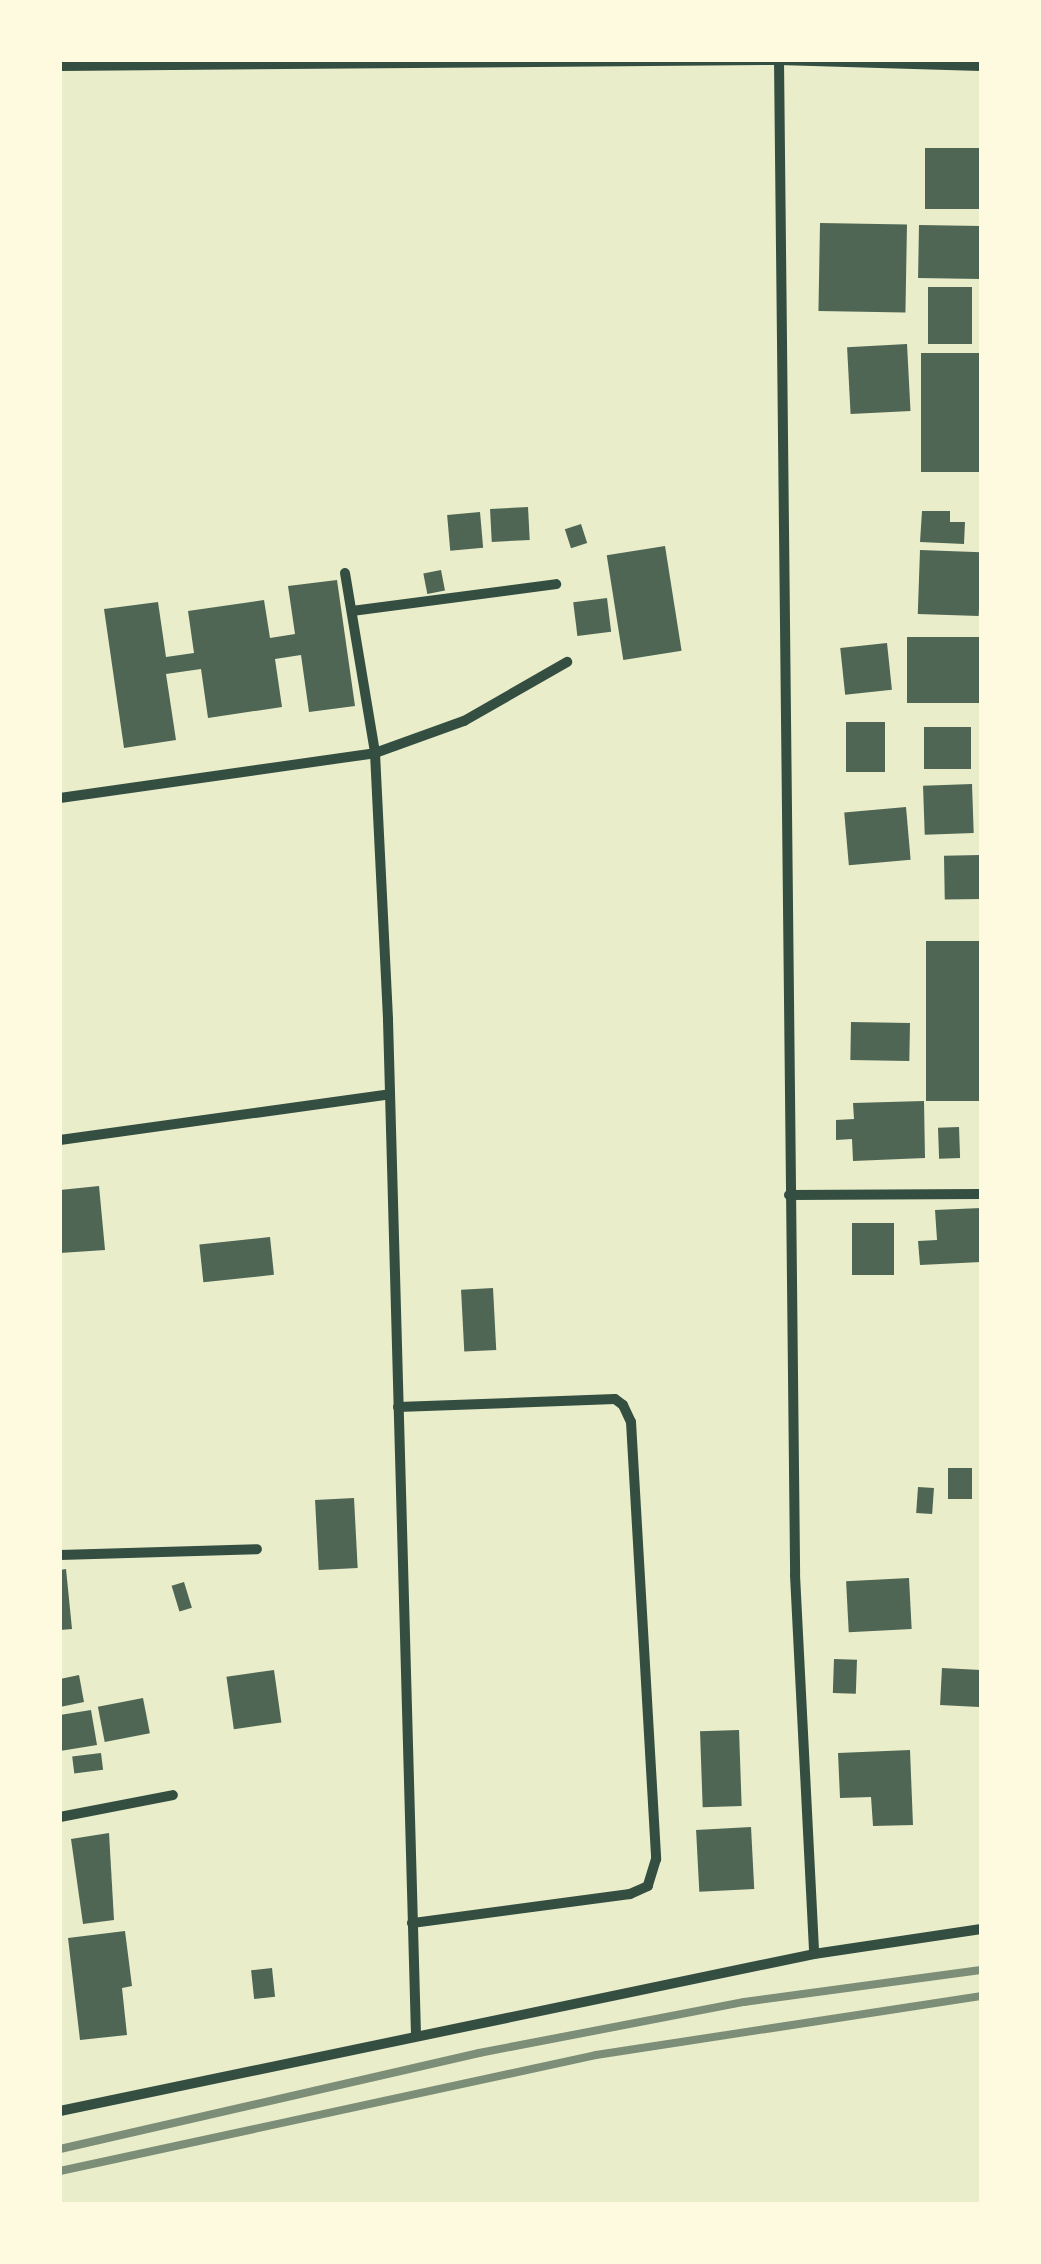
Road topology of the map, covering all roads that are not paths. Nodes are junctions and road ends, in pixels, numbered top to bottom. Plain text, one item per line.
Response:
1 (779, 60) edge
2 (112, 63) edge
3 (440, 63) edge
4 (60, 66) edge
5 (981, 66) edge
6 (345, 573) dead end
7 (556, 584) dead end
8 (352, 610) junction
9 (567, 662) dead end
10 (375, 753) junction
11 (60, 798) edge
12 (390, 1094) junction
13 (60, 1140) edge
14 (981, 1194) edge
15 (789, 1196) junction
16 (398, 1407) junction
17 (258, 1549) dead end
18 (60, 1555) edge
19 (173, 1795) dead end
20 (60, 1817) edge
21 (412, 1924) junction
22 (981, 1929) edge
23 (814, 1954) junction
24 (416, 2035) junction
25 (60, 2111) edge

1 - 3 street
1 - 5 street
1 - 15 street
2 - 3 street
2 - 4 street
6 - 8 street
7 - 8 street
8 - 10 street
9 - 10 street
10 - 11 street
10 - 12 street
12 - 13 street
12 - 16 street
14 - 15 street
15 - 23 street
16 - 21 street
16 - 21 street
17 - 18 street
19 - 20 street
21 - 24 street
22 - 23 street
23 - 24 street
24 - 25 street

